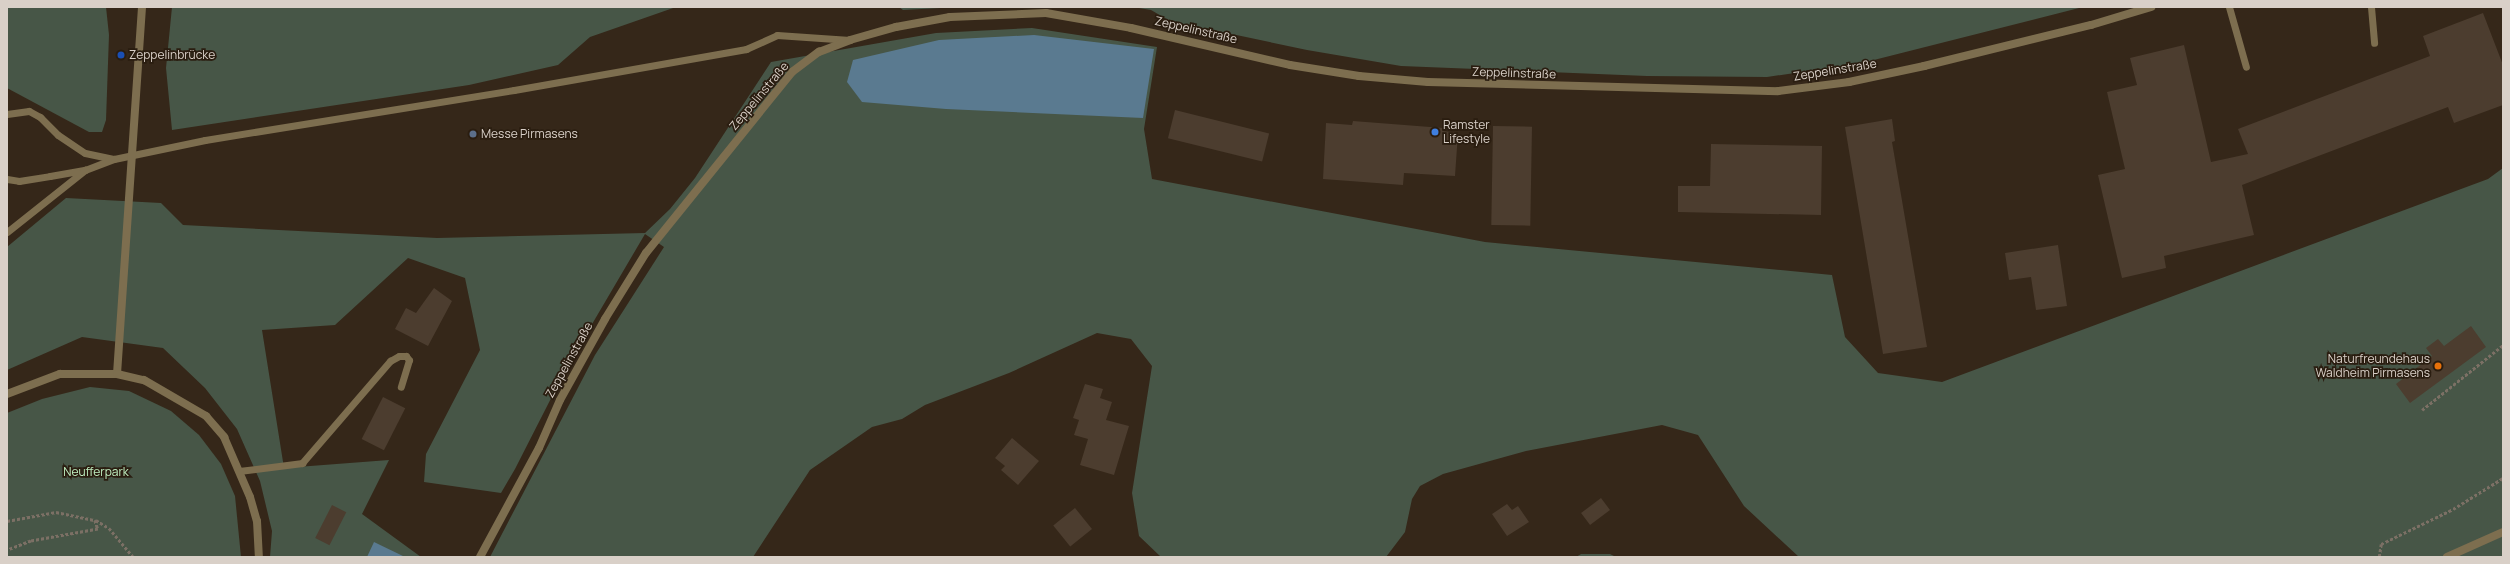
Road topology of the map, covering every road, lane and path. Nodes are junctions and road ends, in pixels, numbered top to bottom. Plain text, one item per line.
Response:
1 (142, 7) edge
2 (2151, 7) edge
3 (2229, 7) edge
4 (2371, 7) edge
5 (850, 40) junction
6 (2374, 43) dead end
7 (2246, 67) dead end
8 (7, 114) edge
9 (114, 159) junction
10 (85, 170) junction
11 (7, 179) edge
12 (7, 232) edge
13 (2503, 345) edge
14 (117, 374) junction
15 (400, 387) dead end
16 (7, 394) edge
17 (2422, 410) dead end
18 (239, 471) junction
19 (2503, 478) edge
20 (95, 520) junction
21 (7, 521) edge
22 (2503, 532) edge
23 (7, 550) edge
24 (133, 557) edge
25 (259, 557) edge
26 (480, 557) edge
27 (2379, 557) edge
28 (2447, 557) edge

1 - 14 street
2 - 5 street, Zeppelinstraße
3 - 7 lane
4 - 6 lane
5 - 9 lane
5 - 26 street, Zeppelinstraße
8 - 9 lane
9 - 10 lane
10 - 11 lane
10 - 12 lane
13 - 17 path
14 - 16 street
14 - 18 street
15 - 18 lane
18 - 25 street
19 - 27 path
20 - 21 path
20 - 23 path
20 - 24 path
22 - 28 street

